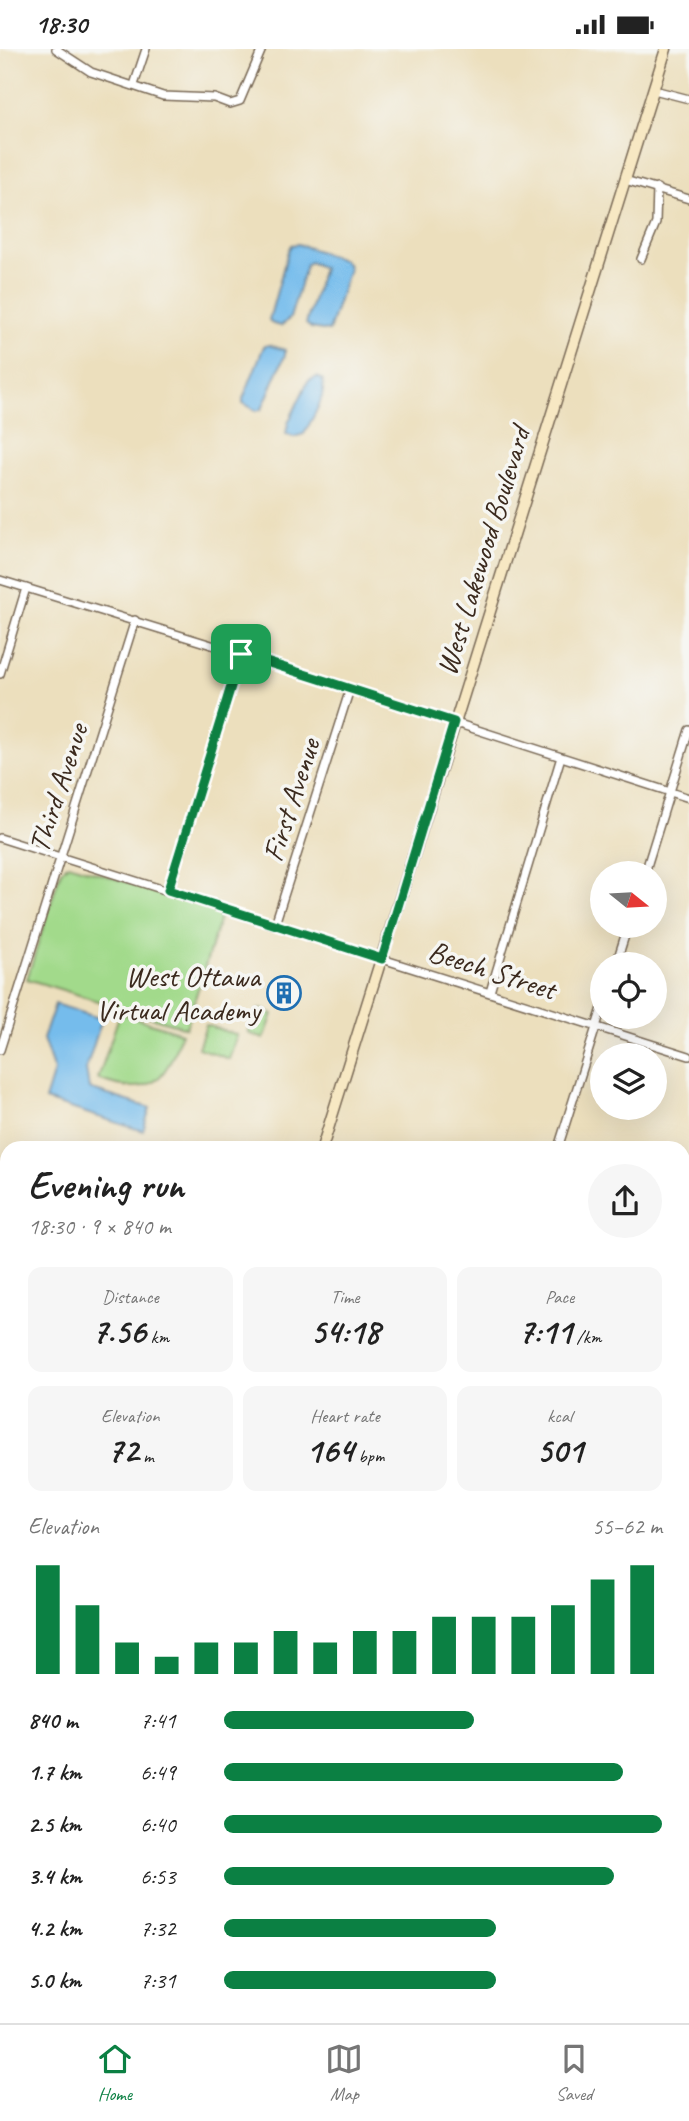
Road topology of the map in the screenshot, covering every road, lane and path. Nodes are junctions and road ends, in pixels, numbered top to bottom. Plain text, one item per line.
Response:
1 (56, 49) edge
2 (146, 49) edge
3 (261, 49) edge
4 (666, 49) edge
5 (134, 85) junction
6 (653, 90) junction
7 (689, 99) edge
8 (625, 180) junction
9 (657, 188) junction
10 (689, 199) edge
11 (641, 259) dead end
12 (0, 580) edge
13 (26, 588) junction
14 (135, 620) junction
15 (241, 654) junction
16 (0, 674) edge
17 (350, 689) junction
18 (454, 722) junction
19 (689, 730) edge
20 (561, 757) junction
21 (670, 792) junction
22 (689, 798) edge
23 (0, 838) edge
24 (61, 856) junction
25 (649, 861) edge
26 (168, 890) junction
27 (275, 924) junction
28 (382, 959) junction
29 (490, 992) junction
30 (590, 1025) edge
31 (595, 1029) edge
32 (602, 1029) edge
33 (0, 1050) edge
34 (689, 1056) edge
35 (324, 1141) edge
36 (560, 1141) edge

1 - 5 street
2 - 5 street
3 - 5 street
4 - 6 street, West Lakewood Boulevard
6 - 7 street
6 - 8 street, West Lakewood Boulevard
8 - 9 street
8 - 18 street, West Lakewood Boulevard
9 - 10 street
9 - 11 street
12 - 13 street
13 - 14 street
13 - 16 street
14 - 15 street
14 - 24 street, Third Avenue
15 - 17 street
15 - 26 street
17 - 18 street
17 - 27 street, First Avenue
18 - 20 street
18 - 28 street, West Lakewood Boulevard
19 - 21 street
20 - 21 street
20 - 29 street
21 - 22 street
21 - 25 street
23 - 24 street, Beech Street
24 - 26 street, Beech Street
24 - 33 street, Third Avenue
26 - 27 street, Beech Street
27 - 28 street, Beech Street
28 - 29 street, Beech Street
28 - 35 street, West Lakewood Boulevard
29 - 30 street, Beech Street
31 - 36 street
32 - 34 street, Beech Street

